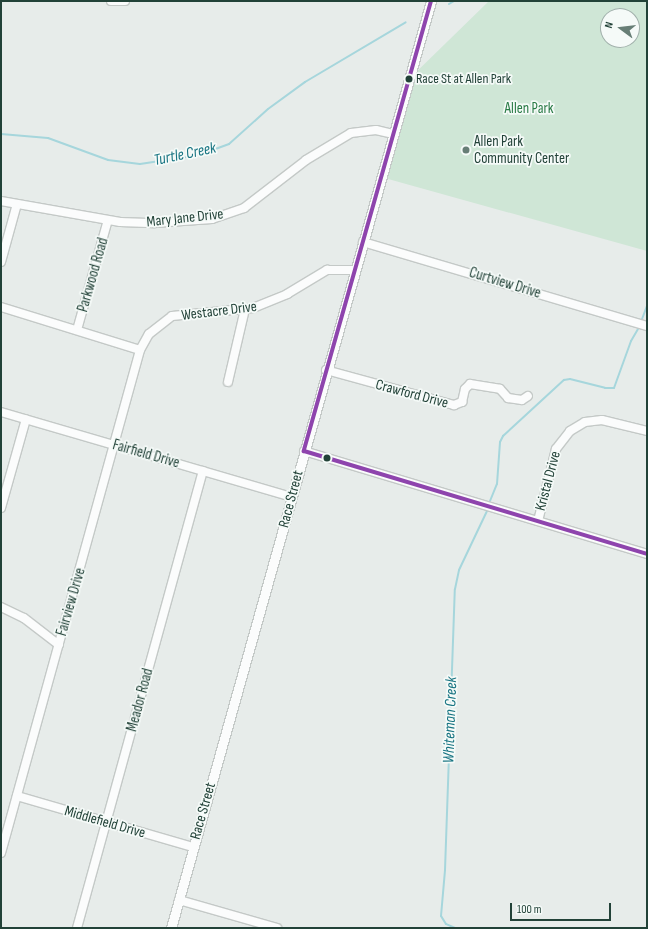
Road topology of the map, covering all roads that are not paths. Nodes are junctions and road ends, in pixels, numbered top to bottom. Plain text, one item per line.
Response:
1 (111, 1) edge
2 (126, 1) edge
3 (431, 1) edge
4 (393, 134) junction
5 (1, 201) edge
6 (17, 204) junction
7 (108, 220) junction
8 (363, 242) junction
9 (1, 262) edge
10 (354, 270) junction
11 (1, 307) edge
12 (245, 309) junction
13 (647, 326) edge
14 (77, 330) junction
15 (140, 350) junction
16 (326, 370) junction
17 (228, 382) dead end
18 (528, 396) dead end
19 (1, 412) edge
20 (26, 419) junction
21 (647, 431) edge
22 (115, 445) junction
23 (304, 451) junction
24 (203, 471) junction
25 (291, 497) junction
26 (1, 508) edge
27 (538, 521) junction
28 (646, 551) edge
29 (1, 607) edge
30 (59, 645) junction
31 (17, 796) junction
32 (106, 822) junction
33 (193, 847) junction
34 (1, 853) edge
35 (179, 900) junction
36 (77, 928) edge
37 (171, 928) edge
38 (277, 928) edge

1 - 2 street
3 - 4 street, Race Street
4 - 7 street, Mary Jane Drive
4 - 8 street, Race Street
5 - 6 street, Mary Jane Drive
6 - 7 street, Mary Jane Drive
6 - 9 street
7 - 14 street, Parkwood Road
8 - 10 street, Race Street
8 - 13 street, Curtview Drive
10 - 12 street, Westacre Drive
10 - 16 street, Race Street
11 - 14 street
12 - 15 street, Westacre Drive
12 - 17 street
14 - 15 street
15 - 22 street, Fairview Drive
16 - 18 street, Crawford Drive
16 - 23 street, Race Street
19 - 20 street, Fairfield Drive
20 - 22 street, Fairfield Drive
20 - 26 street
21 - 27 street, Kristal Drive
22 - 24 street, Fairfield Drive
22 - 30 street, Fairview Drive
23 - 25 street, Race Street
23 - 27 street
24 - 25 street, Fairfield Drive
24 - 32 street, Meador Road
25 - 33 street, Race Street
27 - 28 street
29 - 30 street
30 - 31 street, Fairview Drive
31 - 32 street, Middlefield Drive
31 - 34 street, Fairview Drive
32 - 33 street, Middlefield Drive
32 - 36 street, Meador Road
33 - 35 street, Race Street
35 - 37 street, Race Street
35 - 38 street

